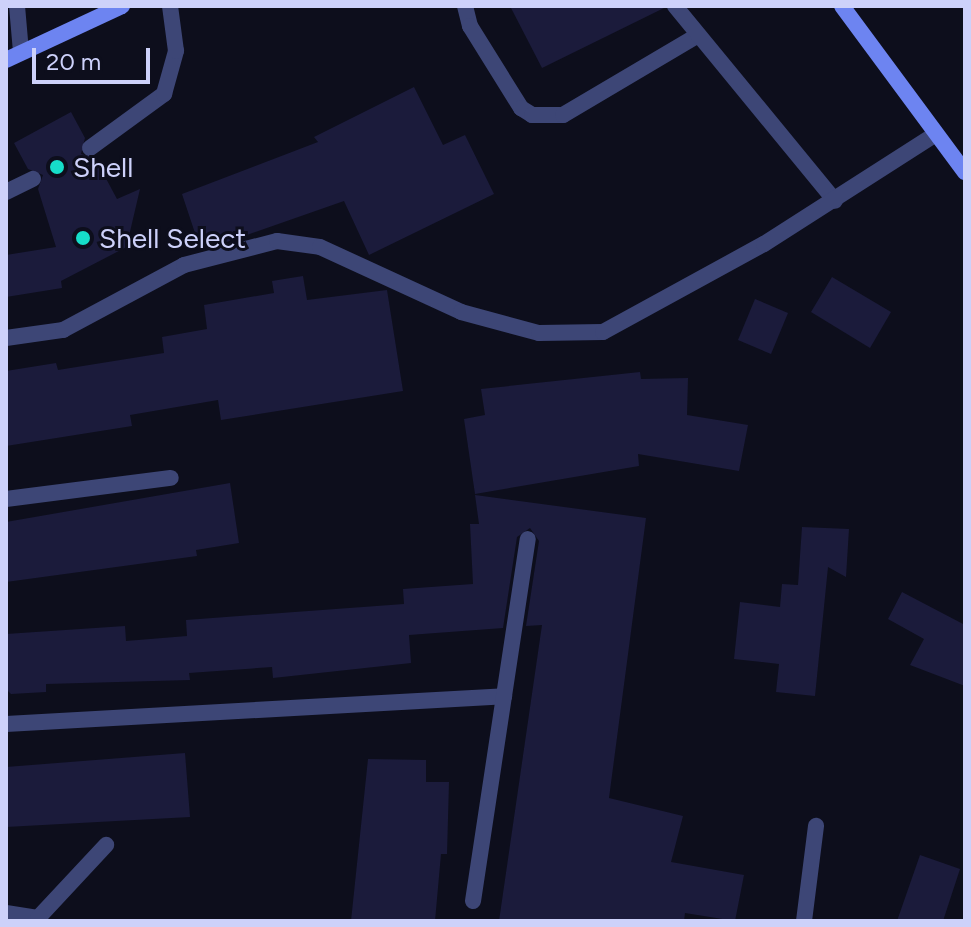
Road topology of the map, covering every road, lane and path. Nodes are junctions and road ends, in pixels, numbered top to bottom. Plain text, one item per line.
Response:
1 (17, 6) edge
2 (122, 6) edge
3 (170, 6) edge
4 (465, 6) edge
5 (675, 6) edge
6 (842, 6) edge
7 (695, 37) junction
8 (21, 52) junction
9 (6, 60) edge
10 (936, 134) junction
11 (90, 148) dead end
12 (965, 172) edge
13 (33, 179) dead end
14 (6, 192) edge
15 (835, 201) junction
16 (6, 338) edge
17 (171, 478) dead end
18 (6, 499) edge
19 (528, 539) dead end
20 (504, 696) junction
21 (6, 724) edge
22 (816, 826) dead end
23 (106, 845) dead end
24 (473, 901) dead end
25 (6, 913) edge
26 (804, 921) edge

1 - 8 street
2 - 8 main road
3 - 11 street
4 - 7 street
5 - 7 street
6 - 10 main road
7 - 15 street
8 - 9 main road
10 - 12 main road
10 - 15 street
13 - 14 street
15 - 16 street
17 - 18 street
19 - 20 street
20 - 21 street
20 - 24 street
22 - 26 street
23 - 25 street

